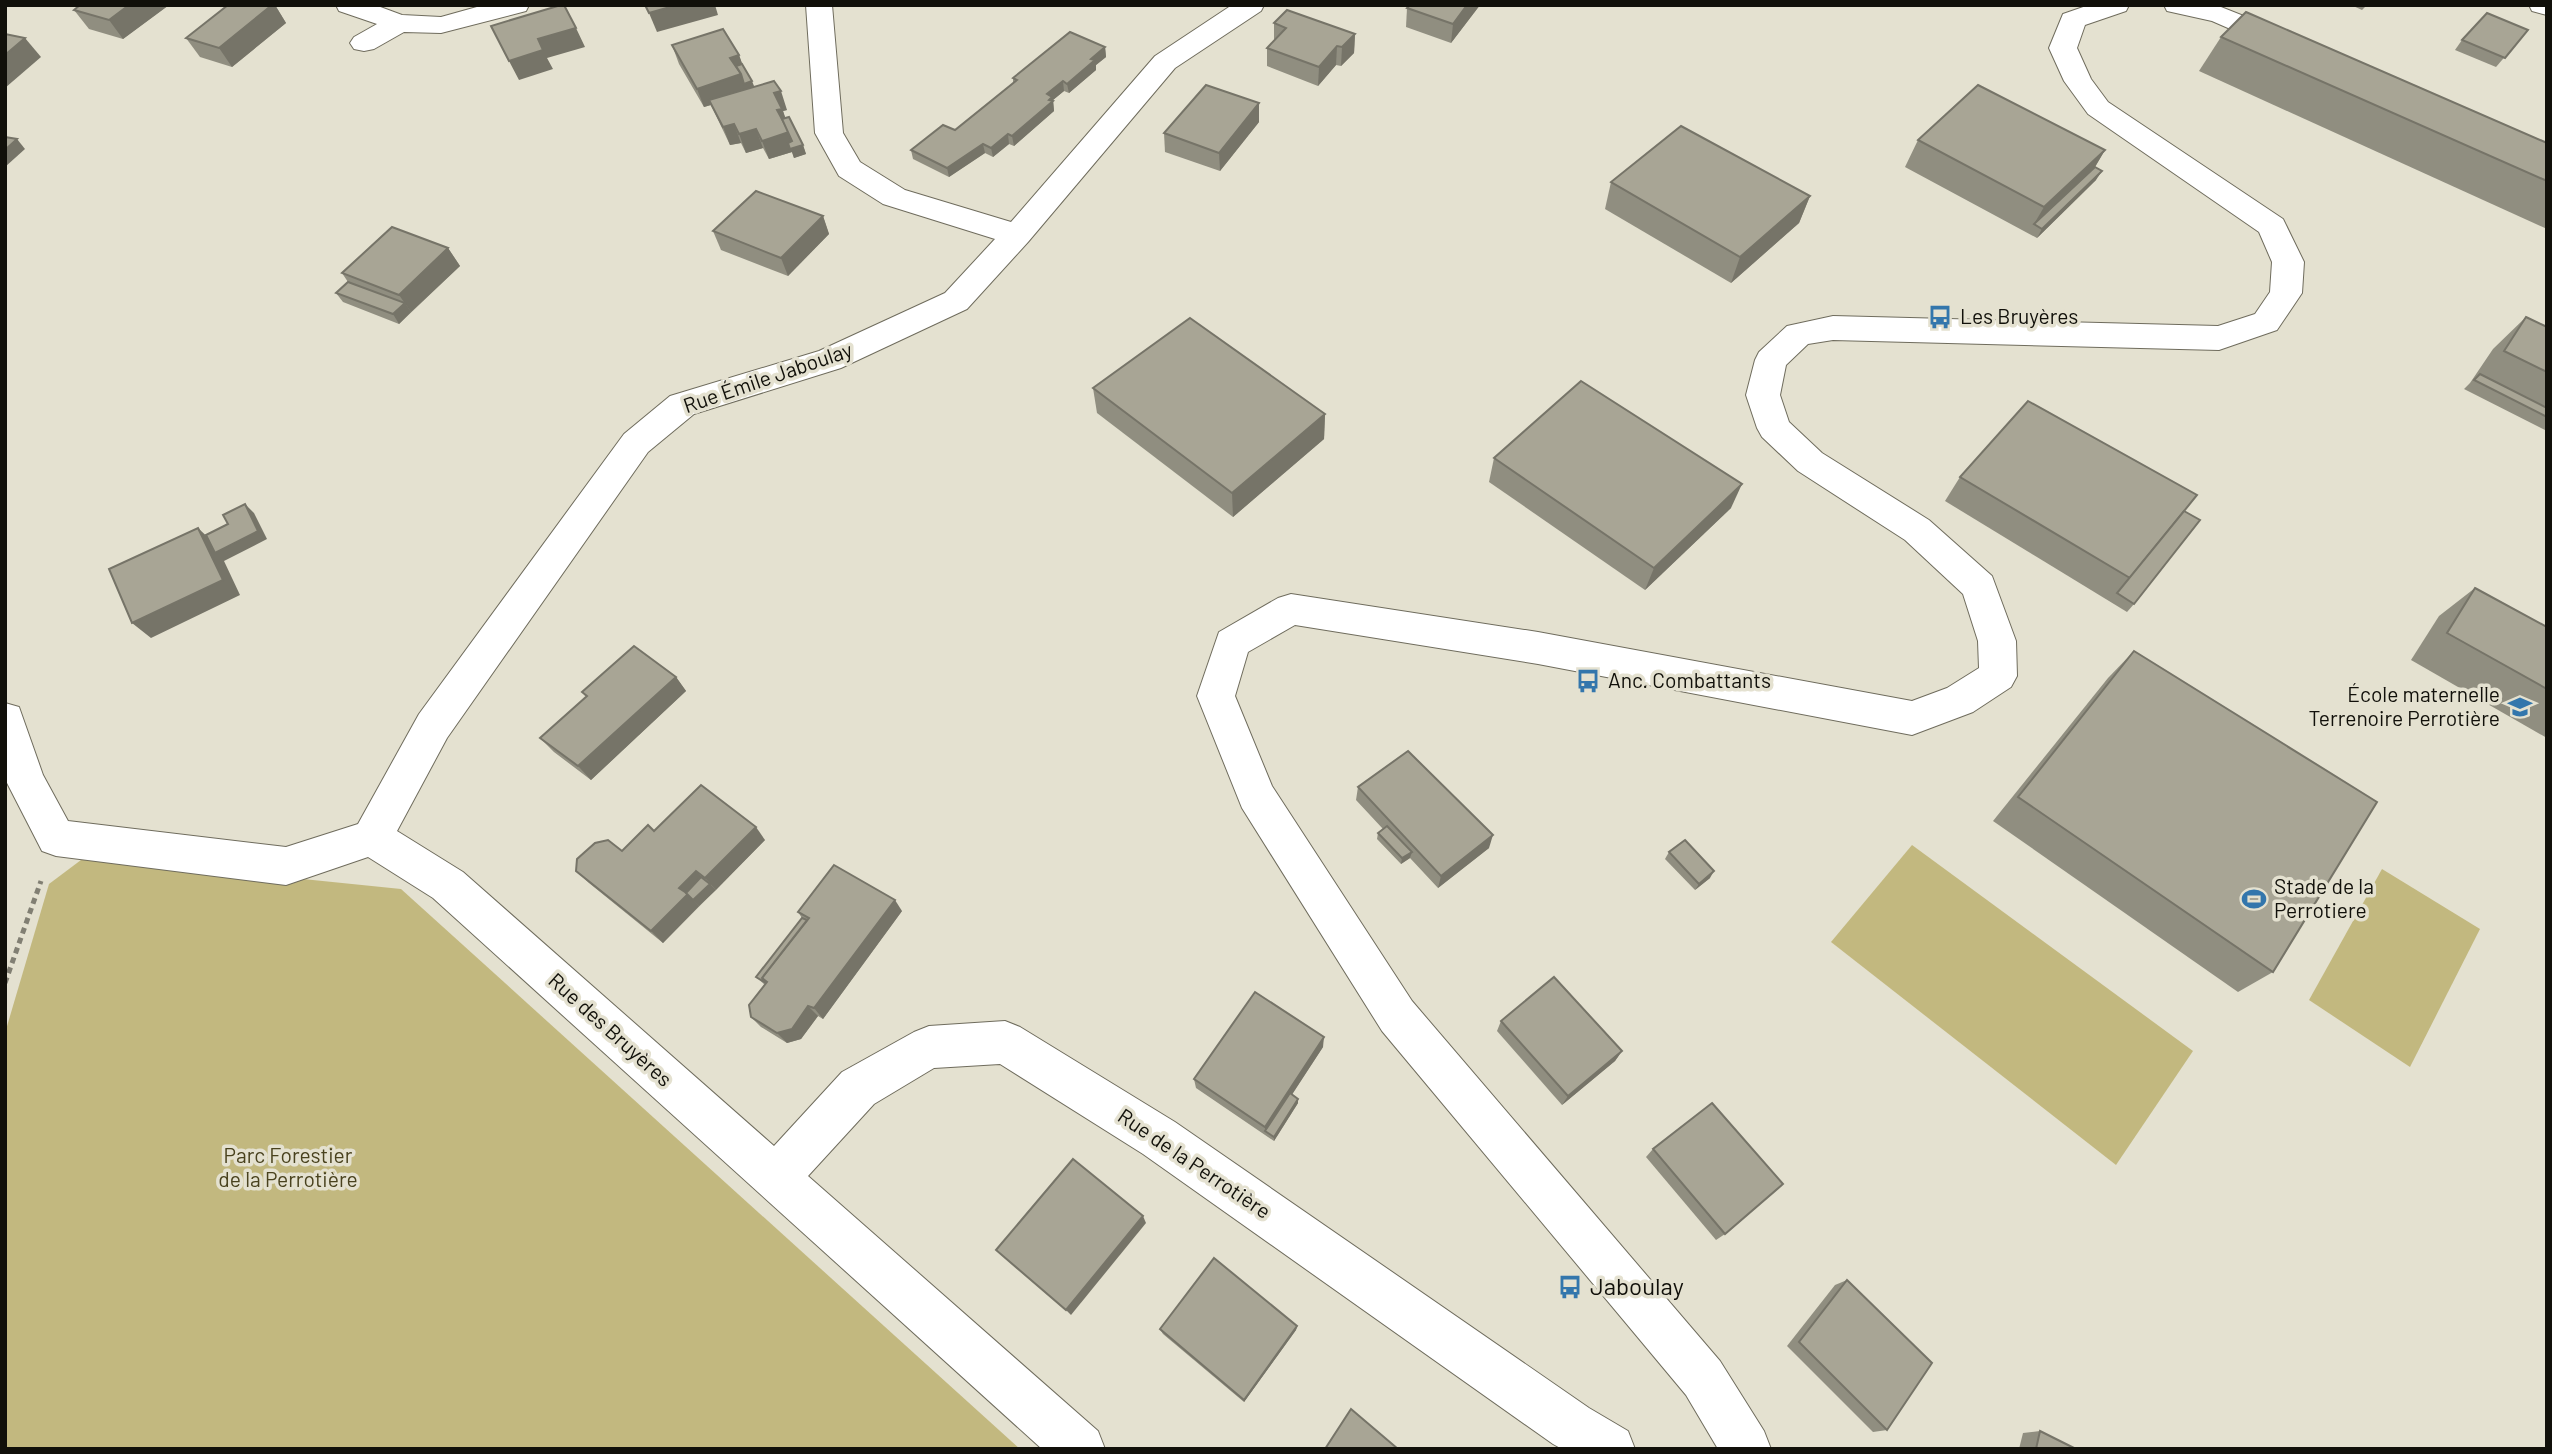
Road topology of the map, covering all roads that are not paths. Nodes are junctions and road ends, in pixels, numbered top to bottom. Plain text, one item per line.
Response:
1 (349, 5) edge
2 (516, 5) edge
3 (820, 5) edge
4 (1251, 5) edge
5 (2116, 5) edge
6 (2177, 5) edge
7 (405, 14) edge
8 (364, 43) dead end
9 (2309, 53) edge
10 (1017, 235) junction
11 (5, 719) edge
12 (372, 838) junction
13 (776, 1178) junction
14 (1080, 1449) edge
15 (1610, 1449) edge
16 (1746, 1449) edge

1 - 7 street
2 - 7 street
3 - 10 street
4 - 10 street, Rue Émile Jaboulay
5 - 16 street
6 - 9 street
7 - 8 street
10 - 12 street, Rue Émile Jaboulay
11 - 12 street
12 - 13 street, Rue des Bruyères
13 - 14 street, Rue des Bruyères
13 - 15 street, Rue de la Perrotière

